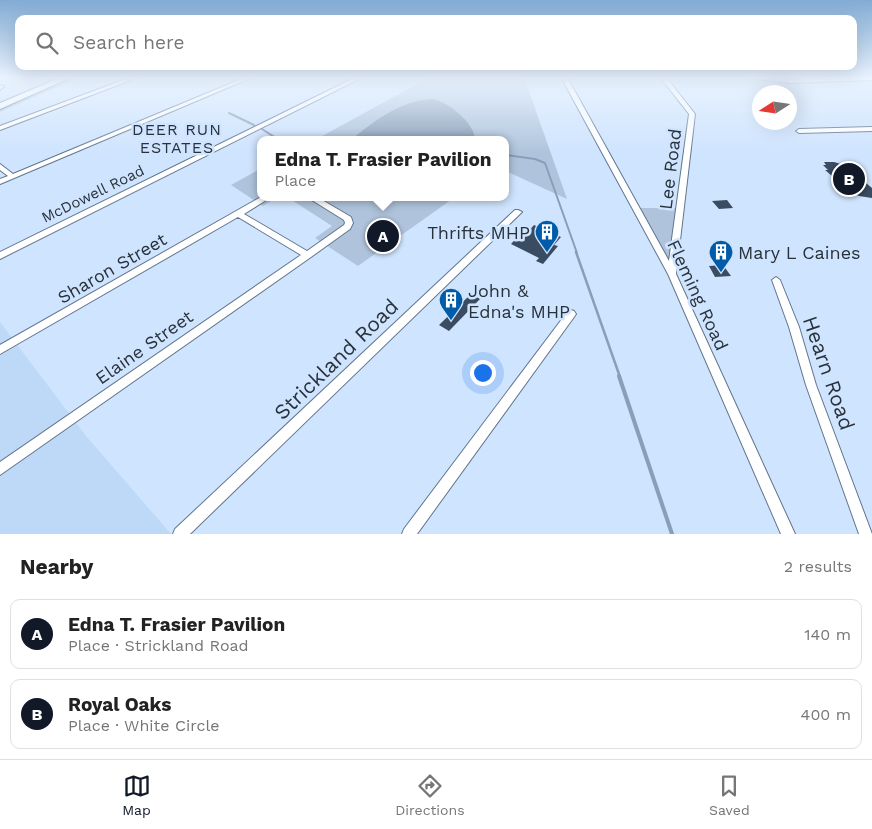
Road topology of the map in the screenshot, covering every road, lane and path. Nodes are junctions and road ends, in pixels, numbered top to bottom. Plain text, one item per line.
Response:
1 (70, 102) edge
2 (191, 102) edge
3 (310, 102) edge
4 (578, 102) edge
5 (683, 102) edge
6 (0, 128) edge
7 (872, 129) edge
8 (799, 131) dead end
9 (0, 166) edge
10 (13, 177) junction
11 (0, 182) edge
12 (260, 201) edge
13 (318, 201) edge
14 (518, 212) dead end
15 (239, 214) junction
16 (308, 254) junction
17 (0, 256) edge
18 (672, 274) junction
19 (776, 280) dead end
20 (571, 314) dead end
21 (0, 350) edge
22 (0, 469) edge
23 (180, 534) edge
24 (409, 534) edge
25 (788, 534) edge
26 (866, 534) edge

1 - 6 street
2 - 10 street
3 - 17 street, McDowell Road
4 - 18 street, Fleming Road
5 - 18 street, Lee Road
7 - 8 street
9 - 10 street
10 - 11 street
12 - 15 street
13 - 16 street, Elaine Street
14 - 23 street, Strickland Road
15 - 16 street
15 - 21 street, Sharon Street
16 - 22 street, Elaine Street
18 - 25 street, Fleming Road
19 - 26 street, Hearn Road
20 - 24 street

